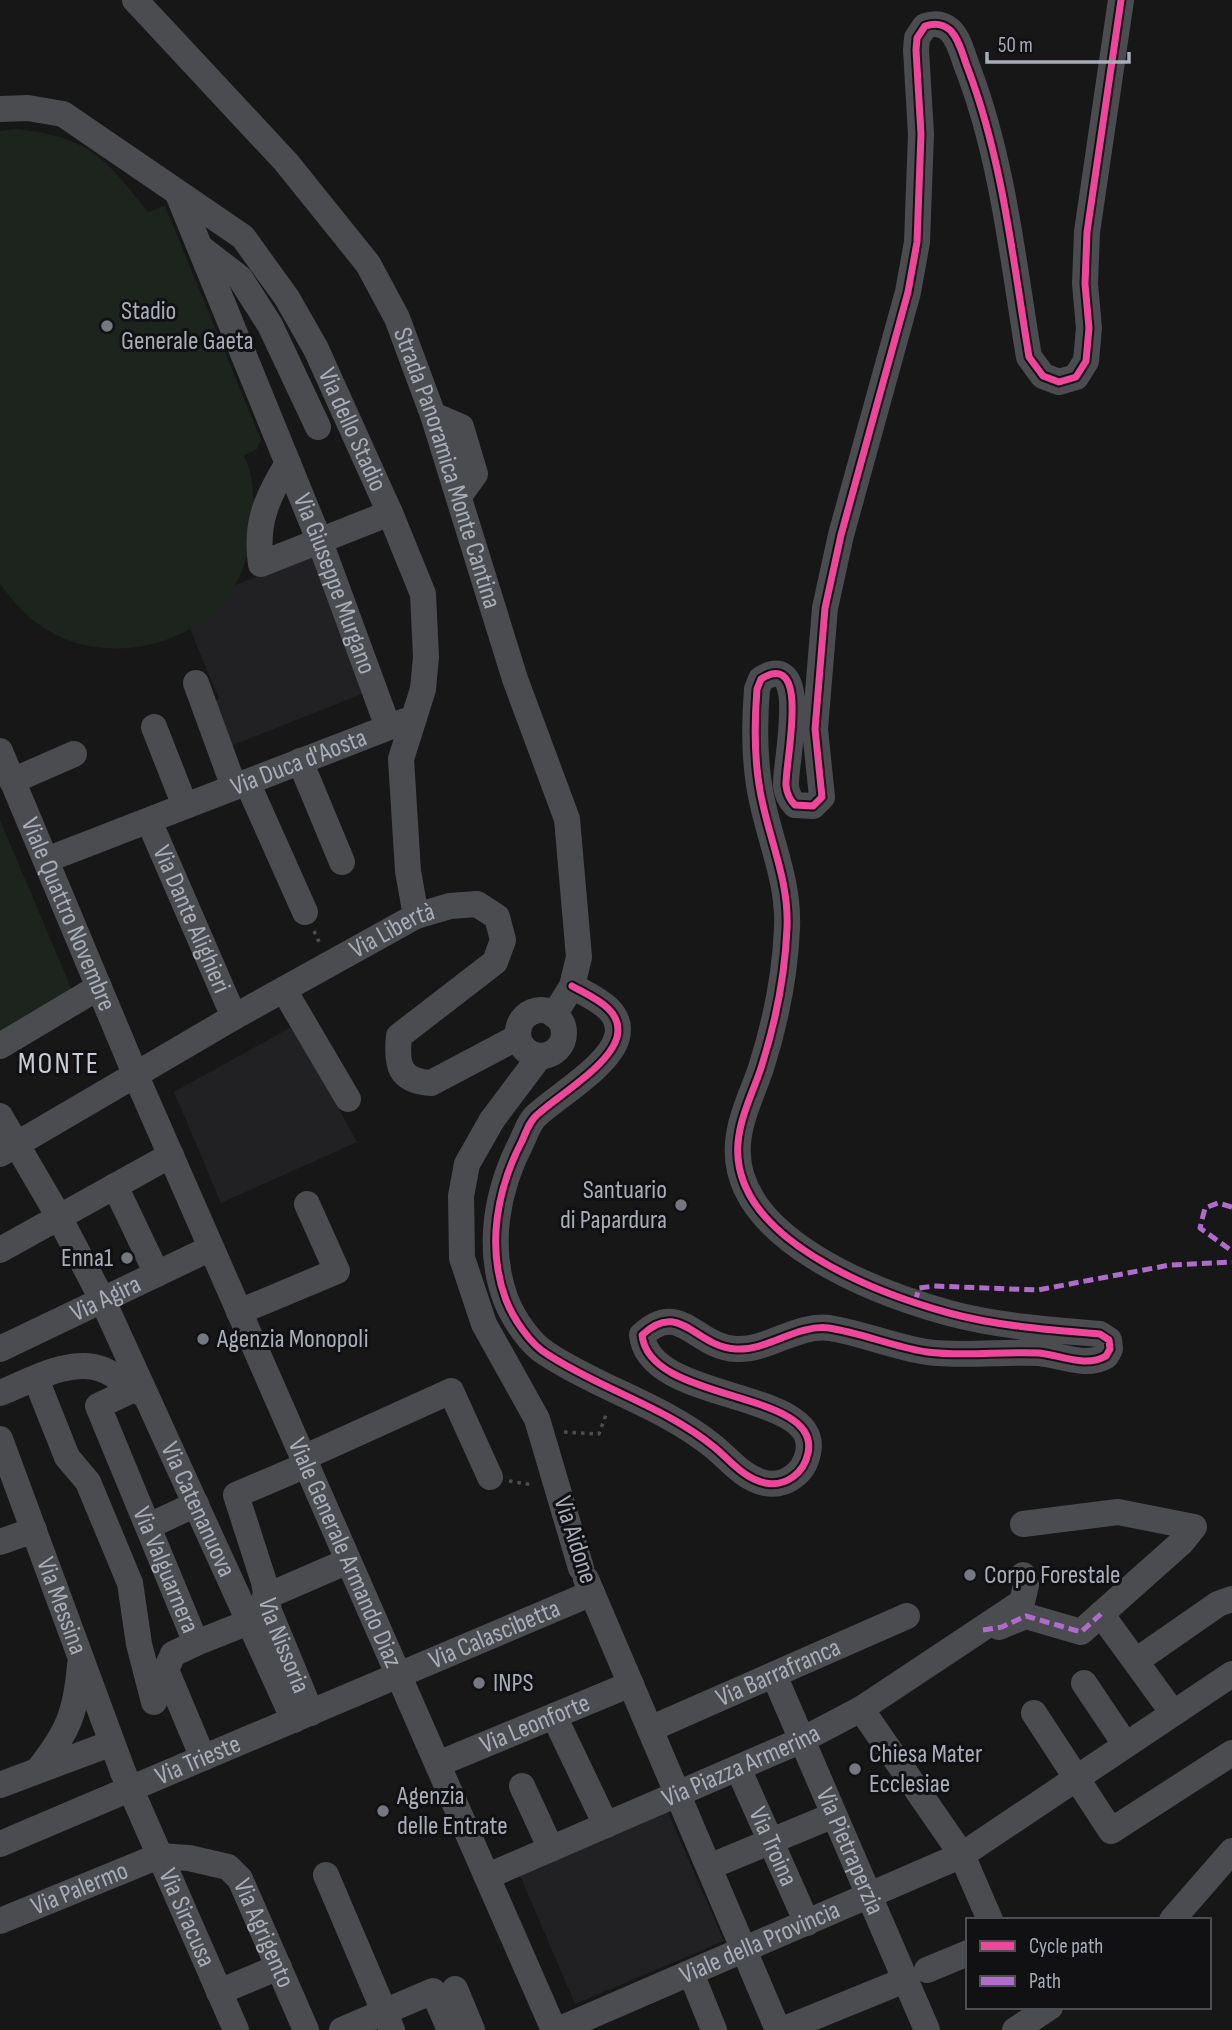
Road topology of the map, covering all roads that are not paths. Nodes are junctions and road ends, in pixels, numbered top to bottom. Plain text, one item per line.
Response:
1 (135, 0) edge
2 (1121, 0) edge
3 (0, 109) edge
4 (178, 194) junction
5 (201, 248) junction
6 (346, 415) junction
7 (318, 427) junction
8 (284, 452) junction
9 (390, 513) junction
10 (320, 542) junction
11 (196, 683) dead end
12 (413, 718) junction
13 (154, 727) dead end
14 (388, 727) junction
15 (0, 751) edge
16 (74, 754) dead end
17 (300, 761) junction
18 (12, 781) junction
19 (240, 785) junction
20 (185, 806) junction
21 (149, 821) junction
22 (46, 860) junction
23 (342, 862) dead end
24 (305, 912) road end
25 (416, 916) junction
26 (572, 986) junction
27 (99, 988) junction
28 (284, 990) junction
29 (554, 1015) junction
30 (234, 1017) junction
31 (518, 1037) junction
32 (0, 1046) edge
33 (540, 1056) junction
34 (136, 1076) junction
35 (348, 1099) dead end
36 (0, 1116) edge
37 (8, 1150) edge
38 (171, 1155) junction
39 (115, 1186) junction
40 (307, 1203) dead end
41 (60, 1217) junction
42 (211, 1248) junction
43 (0, 1250) edge
44 (157, 1273) junction
45 (103, 1301) junction
46 (239, 1312) junction
47 (0, 1349) edge
48 (36, 1379) junction
49 (0, 1392) edge
50 (139, 1392) junction
51 (0, 1440) edge
52 (304, 1461) junction
53 (490, 1478) dead end
54 (196, 1504) junction
55 (1023, 1524) dead end
56 (149, 1526) junction
57 (34, 1530) junction
58 (0, 1542) edge
59 (348, 1561) junction
60 (1023, 1575) dead end
61 (592, 1593) junction
62 (265, 1597) junction
63 (1232, 1599) edge
64 (1101, 1614) junction
65 (907, 1616) dead end
66 (249, 1622) junction
67 (983, 1630) junction
68 (196, 1643) junction
69 (81, 1654) junction
70 (1136, 1661) junction
71 (1232, 1674) edge
72 (774, 1675) junction
73 (398, 1677) junction
74 (1084, 1683) dead end
75 (631, 1684) junction
76 (154, 1702) dead end
77 (861, 1709) junction
78 (1034, 1713) dead end
79 (1173, 1713) junction
80 (302, 1716) junction
81 (554, 1716) junction
82 (650, 1729) junction
83 (802, 1740) junction
84 (112, 1743) junction
85 (1125, 1744) junction
86 (1232, 1754) edge
87 (203, 1758) junction
88 (438, 1764) junction
89 (738, 1768) junction
90 (38, 1770) junction
91 (123, 1772) joint
92 (1074, 1777) junction
93 (0, 1785) edge
94 (522, 1786) dead end
95 (678, 1794) junction
96 (834, 1815) junction
97 (606, 1825) junction
98 (769, 1841) junction
99 (0, 1844) edge
100 (551, 1849) junction
101 (1232, 1851) edge
102 (962, 1855) junction
103 (159, 1856) junction
104 (709, 1867) junction
105 (326, 1875) dead end
106 (488, 1876) junction
107 (869, 1897) junction
108 (989, 1918) edge
109 (1174, 1918) edge
110 (0, 1921) edge
111 (807, 1923) junction
112 (744, 1950) junction
113 (966, 1953) edge
114 (279, 1967) junction
115 (691, 1973) junction
116 (916, 1975) junction
117 (455, 1989) dead end
118 (219, 1992) junction
119 (388, 2021) edge
120 (236, 2030) edge
121 (306, 2030) edge
122 (342, 2030) edge
123 (450, 2030) edge
124 (472, 2030) edge
125 (556, 2030) edge
126 (714, 2030) edge
127 (780, 2030) edge
128 (927, 2030) edge

1 - 26 street, Strada Panoramica Monte Cantina
2 - 26 street
3 - 4 street, Via dello Stadio
4 - 5 street, Via Giuseppe Murgano
4 - 6 street, Via dello Stadio
5 - 7 street
5 - 8 street, Via Giuseppe Murgano
6 - 7 street
6 - 9 street, Via dello Stadio
7 - 8 street
8 - 10 street, Via Giuseppe Murgano
8 - 10 street
9 - 10 street
9 - 12 street, Via dello Stadio
10 - 14 street, Via Giuseppe Murgano
11 - 19 street
12 - 14 street, Via Duca d'Aosta
12 - 25 street, Via dello Stadio
13 - 20 street
14 - 17 street, Via Duca d'Aosta
15 - 18 street, Viale Quattro Novembre
16 - 18 street
17 - 19 street, Via Duca d'Aosta
17 - 23 street
18 - 22 street, Viale Quattro Novembre
19 - 20 street, Via Duca d'Aosta
19 - 24 street
20 - 21 street, Via Duca d'Aosta
21 - 22 street, Via Duca d'Aosta
21 - 30 street, Via Dante Alighieri
22 - 27 street, Viale Quattro Novembre
25 - 28 street, Via Libertà
25 - 31 street, Via Libertà
26 - 29 street, Strada Panoramica Monte Cantina
27 - 32 street
27 - 34 street, Viale Quattro Novembre
28 - 30 street, Via Libertà
28 - 35 street
29 - 31 street
29 - 33 street
30 - 34 street, Via Libertà
31 - 33 street
33 - 61 street, Via Aidone, bridge
34 - 37 street, Via Libertà
34 - 38 street, Viale Generale Armando Diaz
36 - 37 street, Via Catenanuova
37 - 41 street, Via Catenanuova
38 - 39 street
38 - 42 street, Viale Generale Armando Diaz
39 - 41 street
39 - 44 street
40 - 46 street
41 - 43 street
41 - 45 street, Via Catenanuova
42 - 44 street, Via Agira
42 - 46 street, Viale Generale Armando Diaz
44 - 45 street, Via Agira
45 - 47 street, Via Agira
45 - 50 street, Via Catenanuova
46 - 52 street, Viale Generale Armando Diaz
48 - 49 street
48 - 50 street
48 - 76 street, Via Valguarnera
50 - 54 street, Via Catenanuova
50 - 56 street, Via Valguarnera
51 - 57 street, Via Messina
52 - 53 street
52 - 59 street, Viale Generale Armando Diaz
52 - 62 street, Via Nissoria
54 - 56 street
54 - 66 street, Via Catenanuova
55 - 64 street, Via Piazza Armerina
56 - 68 street, Via Valguarnera
57 - 58 street
57 - 69 street, Via Messina
59 - 62 street
59 - 73 street, Viale Generale Armando Diaz
60 - 67 street, Via Piazza Armerina
61 - 73 street, Via Calascibetta
61 - 75 street, Via Aidone
62 - 80 street, Via Nissoria
63 - 70 street
64 - 67 street, Via Piazza Armerina
64 - 70 street
65 - 72 street, Via Barrafranca
66 - 68 street
66 - 80 street, Via Catenanuova
67 - 77 street, Via Piazza Armerina
68 - 87 street, Via Valguarnera
69 - 84 street, Via Messina
69 - 90 street
70 - 79 street
71 - 79 street, Viale della Provincia
72 - 82 street, Via Barrafranca
72 - 83 street, Via Pietraperzia
73 - 80 street, Via Trieste
73 - 88 street, Viale Generale Armando Diaz
74 - 85 street
75 - 81 street, Via Leonforte
75 - 82 street, Via Aidone
77 - 83 street, Via Piazza Armerina
77 - 102 street
78 - 92 street
79 - 85 street, Viale della Provincia
80 - 87 street, Via Trieste
81 - 88 street, Via Leonforte
81 - 97 street
82 - 95 street, Via Aidone
83 - 89 street, Via Piazza Armerina
83 - 96 street, Via Pietraperzia
84 - 90 street
84 - 91 street, Via Messina
85 - 92 street, Viale della Provincia
86 - 92 street
87 - 99 street, Via Trieste
88 - 106 street, Viale Generale Armando Diaz
89 - 95 street, Via Piazza Armerina
89 - 98 street, Via Troina
90 - 93 street
91 - 103 street, Via Siracusa, bridge
92 - 102 street, Viale della Provincia
94 - 100 street
95 - 97 street, Via Piazza Armerina
95 - 104 street, Via Aidone
96 - 98 street
96 - 107 street, Via Pietraperzia
97 - 100 street, Via Piazza Armerina
98 - 104 street
98 - 111 street, Via Troina
100 - 106 street, Via Piazza Armerina
101 - 109 street
102 - 107 street, Viale della Provincia
102 - 108 street
103 - 110 street, Via Palermo
103 - 114 street, Via Agrigento
103 - 118 street, Via Siracusa
104 - 112 street, Via Aidone
105 - 119 street
106 - 125 street, Viale Generale Armando Diaz
107 - 111 street, Viale della Provincia
107 - 116 street, Via Pietraperzia
111 - 112 street, Viale della Provincia
112 - 115 street, Viale della Provincia
112 - 127 street, Via Aidone
113 - 116 street
114 - 118 street
114 - 121 street, Via Agrigento
115 - 125 street, Viale della Provincia
115 - 126 street
116 - 127 street
116 - 128 street, Via Pietraperzia
117 - 124 street
118 - 120 street, Via Siracusa
119 - 122 street
119 - 123 street

